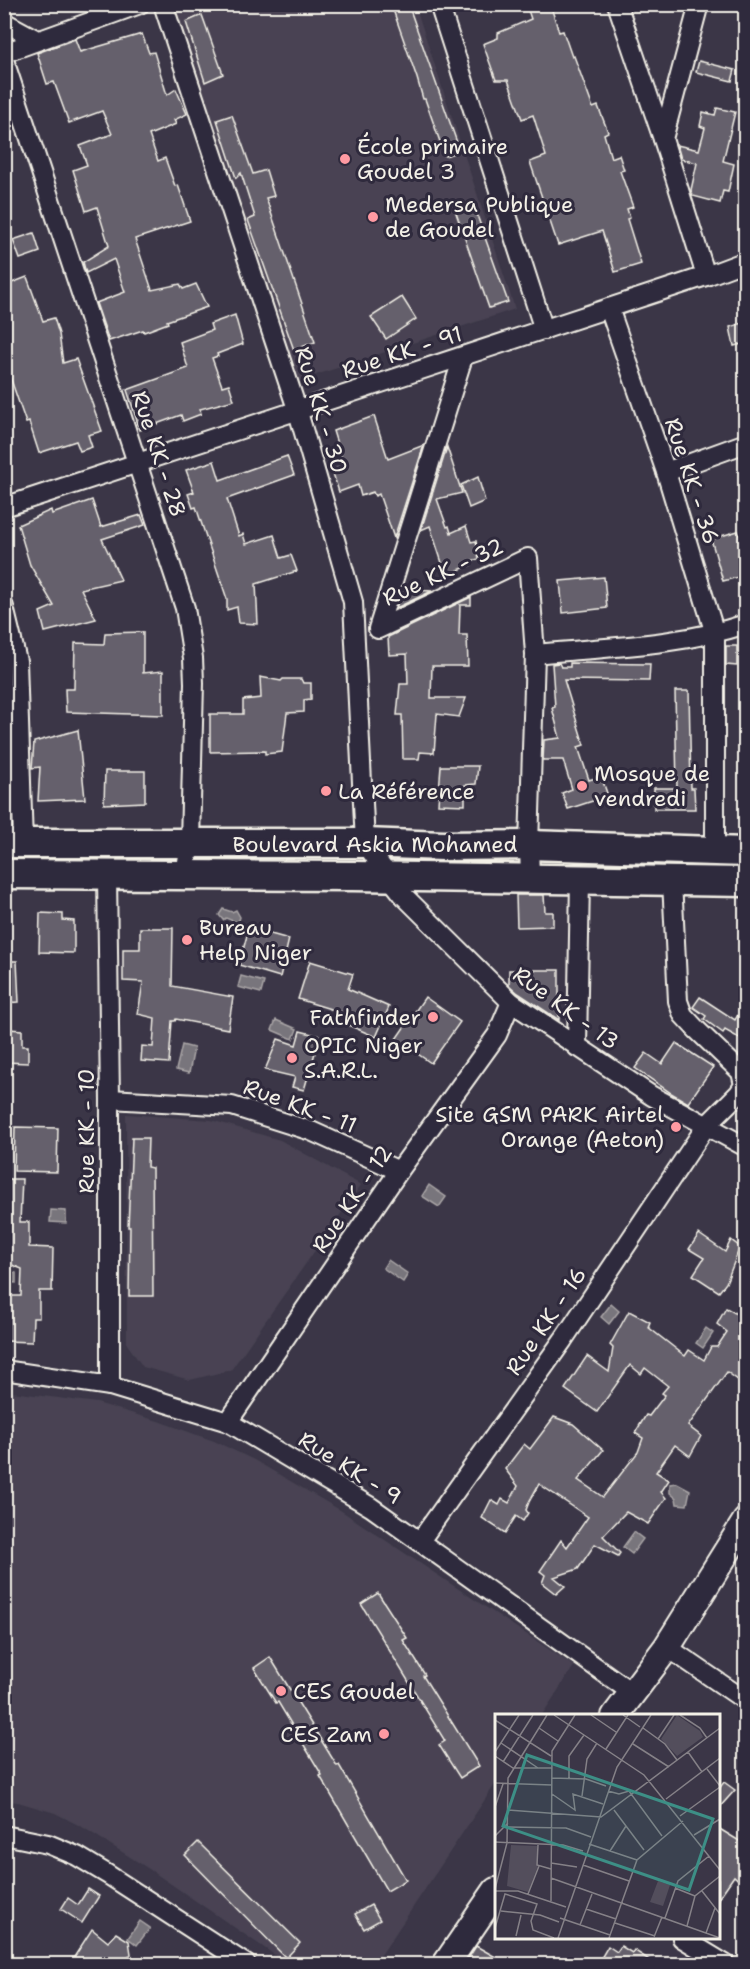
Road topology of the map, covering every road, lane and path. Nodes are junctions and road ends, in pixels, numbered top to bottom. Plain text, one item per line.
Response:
1 (140, 4) edge
2 (162, 4) edge
3 (439, 4) edge
4 (616, 4) edge
5 (699, 4) edge
6 (4, 22) edge
7 (37, 40) junction
8 (4, 53) edge
9 (4, 60) edge
10 (663, 139) junction
11 (746, 261) edge
12 (706, 276) junction
13 (609, 308) junction
14 (544, 330) junction
15 (463, 357) junction
16 (298, 412) junction
17 (746, 443) edge
18 (136, 464) junction
19 (666, 472) junction
20 (4, 507) edge
21 (4, 607) edge
22 (746, 624) edge
23 (715, 634) junction
24 (535, 654) junction
25 (190, 842) junction
26 (14, 843) edge
27 (365, 843) junction
28 (529, 845) junction
29 (715, 851) junction
30 (746, 852) edge
31 (4, 874) edge
32 (185, 875) junction
33 (107, 876) junction
34 (389, 877) junction
35 (530, 879) junction
36 (580, 880) junction
37 (672, 881) junction
38 (746, 882) edge
39 (512, 1002) junction
40 (577, 1047) junction
41 (110, 1099) junction
42 (707, 1125) junction
43 (746, 1148) edge
44 (399, 1171) junction
45 (4, 1370) edge
46 (110, 1386) junction
47 (228, 1422) junction
48 (746, 1521) edge
49 (420, 1541) junction
50 (666, 1647) junction
51 (631, 1692) junction
52 (746, 1701) edge
53 (616, 1714) edge
54 (4, 1835) edge
55 (495, 1892) edge
56 (684, 1939) edge
57 (246, 1965) edge
58 (446, 1965) edge
59 (725, 1965) edge

1 - 7 street
2 - 16 street, Rue KK - 30
3 - 14 street
4 - 10 street
5 - 10 street
6 - 7 street
7 - 8 street
9 - 18 street, Rue KK - 28
10 - 12 street
11 - 12 street, Rue KK - 91
12 - 13 street, Rue KK - 91
13 - 14 street, Rue KK - 91
13 - 19 street, Rue KK - 36
14 - 15 street, Rue KK - 91
15 - 16 street, Rue KK - 91
15 - 24 street, Rue KK - 32
16 - 18 street, Rue KK - 91
16 - 27 street, Rue KK - 30
17 - 19 street
18 - 20 street, Rue KK - 91
18 - 25 street, Rue KK - 28
19 - 23 street, Rue KK - 36
21 - 26 street
22 - 23 street
23 - 24 street
23 - 29 street, Rue KK - 36
24 - 28 street, Rue KK - 32
25 - 26 main road, Boulevard Askia Mohamed
25 - 27 main road, Boulevard Askia Mohamed
25 - 32 street, Rue KK - 28
27 - 28 main road, Boulevard Askia Mohamed
27 - 34 street, Rue KK - 13
28 - 29 main road, Boulevard Askia Mohamed
28 - 35 street, Rue KK - 32
29 - 30 main road, Boulevard Askia Mohamed
31 - 33 main road, Boulevard Askia Mohamed
32 - 33 main road, Boulevard Askia Mohamed
32 - 34 main road, Boulevard Askia Mohamed
33 - 41 street, Rue KK - 10
34 - 35 main road, Boulevard Askia Mohamed
34 - 39 street, Rue KK - 13
35 - 36 main road, Boulevard Askia Mohamed
36 - 37 main road, Boulevard Askia Mohamed
36 - 40 street
37 - 38 main road, Boulevard Askia Mohamed
37 - 42 street, Rue KK - 16
39 - 40 street, Rue KK - 13
39 - 44 street, Rue KK - 12
40 - 42 street, Rue KK - 13
41 - 44 street, Rue KK - 11
41 - 46 street, Rue KK - 10
42 - 43 street, Rue KK - 13
42 - 49 street, Rue KK - 16
44 - 47 street, Rue KK - 12
45 - 46 street, Rue KK - 9
46 - 47 street, Rue KK - 9
47 - 49 street, Rue KK - 9
48 - 50 street
49 - 51 street, Rue KK - 9
50 - 51 street
50 - 52 street
51 - 53 street
54 - 57 street
55 - 58 street
56 - 59 street

